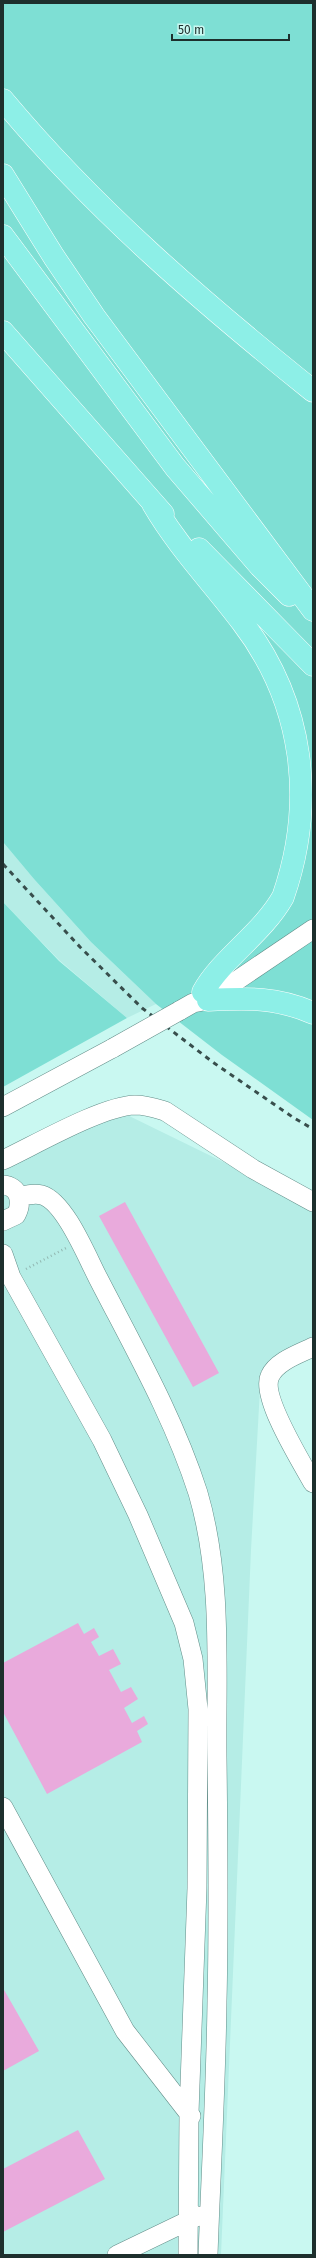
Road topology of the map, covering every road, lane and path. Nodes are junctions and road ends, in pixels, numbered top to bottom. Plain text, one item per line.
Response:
1 (3, 100) edge
2 (3, 175) edge
3 (3, 236) edge
4 (3, 332) edge
5 (313, 391) edge
6 (153, 504) junction
7 (313, 610) edge
8 (313, 616) edge
9 (313, 665) edge
10 (313, 915) edge
11 (313, 929) edge
12 (196, 1001) junction
13 (313, 1012) edge
14 (3, 1108) edge
15 (3, 1160) edge
16 (3, 1185) edge
17 (20, 1197) junction
18 (313, 1202) edge
19 (3, 1220) edge
20 (79, 1242) junction
21 (3, 1254) edge
22 (11, 1277) junction
23 (313, 1347) edge
24 (313, 1483) edge
25 (3, 1807) edge
26 (189, 2113) junction
27 (212, 2142) junction
28 (210, 2209) junction
29 (188, 2221) junction
30 (117, 2255) edge
31 (188, 2255) edge
32 (208, 2255) edge

1 - 5 main road
2 - 7 main road
3 - 8 main road
4 - 6 main road
6 - 9 main road
6 - 12 main road
10 - 12 street
11 - 12 street
12 - 13 main road
12 - 14 street, bridge
15 - 18 street
16 - 17 street
17 - 19 street
17 - 20 street
20 - 22 path
20 - 27 street
21 - 22 street
22 - 26 street
23 - 24 street
25 - 26 street
26 - 27 street
26 - 29 street
27 - 28 street
28 - 29 street
28 - 32 street
29 - 30 street
29 - 31 street

